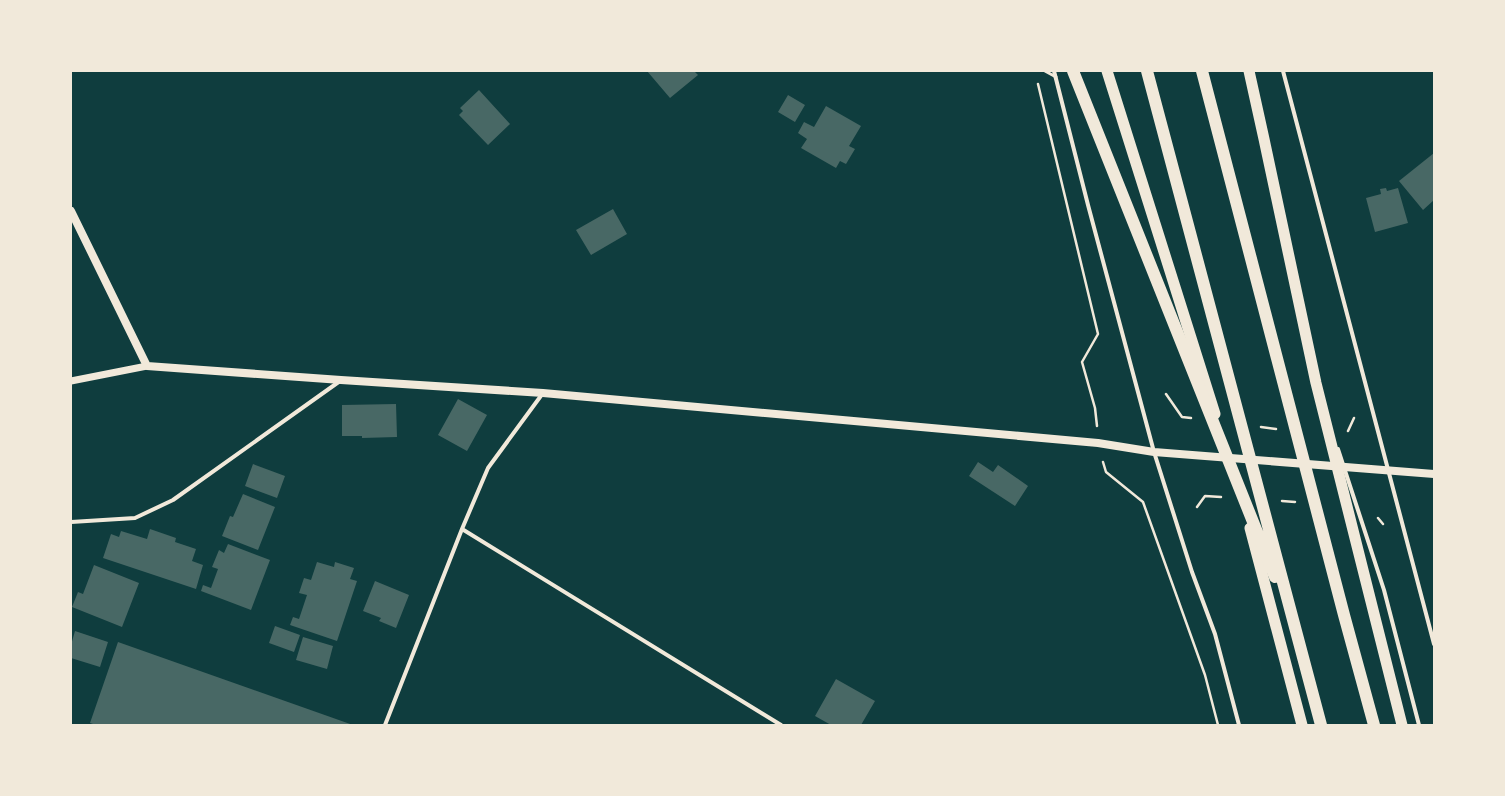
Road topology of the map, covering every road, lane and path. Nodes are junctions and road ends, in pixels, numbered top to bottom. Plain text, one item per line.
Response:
1 (1045, 71) edge
2 (1054, 71) edge
3 (1073, 71) edge
4 (1107, 71) edge
5 (1147, 71) edge
6 (1202, 71) edge
7 (1248, 71) edge
8 (1283, 71) edge
9 (1056, 77) junction
10 (1037, 79) dead end
11 (71, 210) edge
12 (147, 366) junction
13 (341, 380) junction
14 (71, 381) edge
15 (1316, 383) junction
16 (543, 393) junction
17 (1098, 443) junction
18 (1154, 452) junction
19 (1389, 471) junction
20 (1434, 474) edge
21 (1221, 497) dead end
22 (1276, 500) dead end
23 (1300, 502) dead end
24 (1197, 507) dead end
25 (1375, 513) dead end
26 (71, 522) edge
27 (1383, 524) dead end
28 (462, 529) junction
29 (1295, 628) junction
30 (1434, 644) edge
31 (386, 725) edge
32 (781, 725) edge
33 (1218, 725) edge
34 (1239, 725) edge
35 (1302, 725) edge
36 (1321, 725) edge
37 (1374, 725) edge
38 (1402, 725) edge
39 (1419, 725) edge

1 - 9 lane
2 - 9 street
3 - 29 highway
4 - 35 highway
5 - 29 highway
6 - 37 highway
7 - 15 highway
8 - 19 street
9 - 18 street
10 - 17 path
11 - 12 main road
12 - 13 main road
12 - 14 street
13 - 16 main road
13 - 26 street
15 - 38 highway
15 - 39 street
16 - 17 main road
16 - 28 street
17 - 18 main road
17 - 33 path
18 - 19 main road
18 - 34 street
19 - 20 main road
19 - 30 street
21 - 24 path
22 - 23 path
25 - 27 path
28 - 31 street
28 - 32 street
29 - 36 highway

